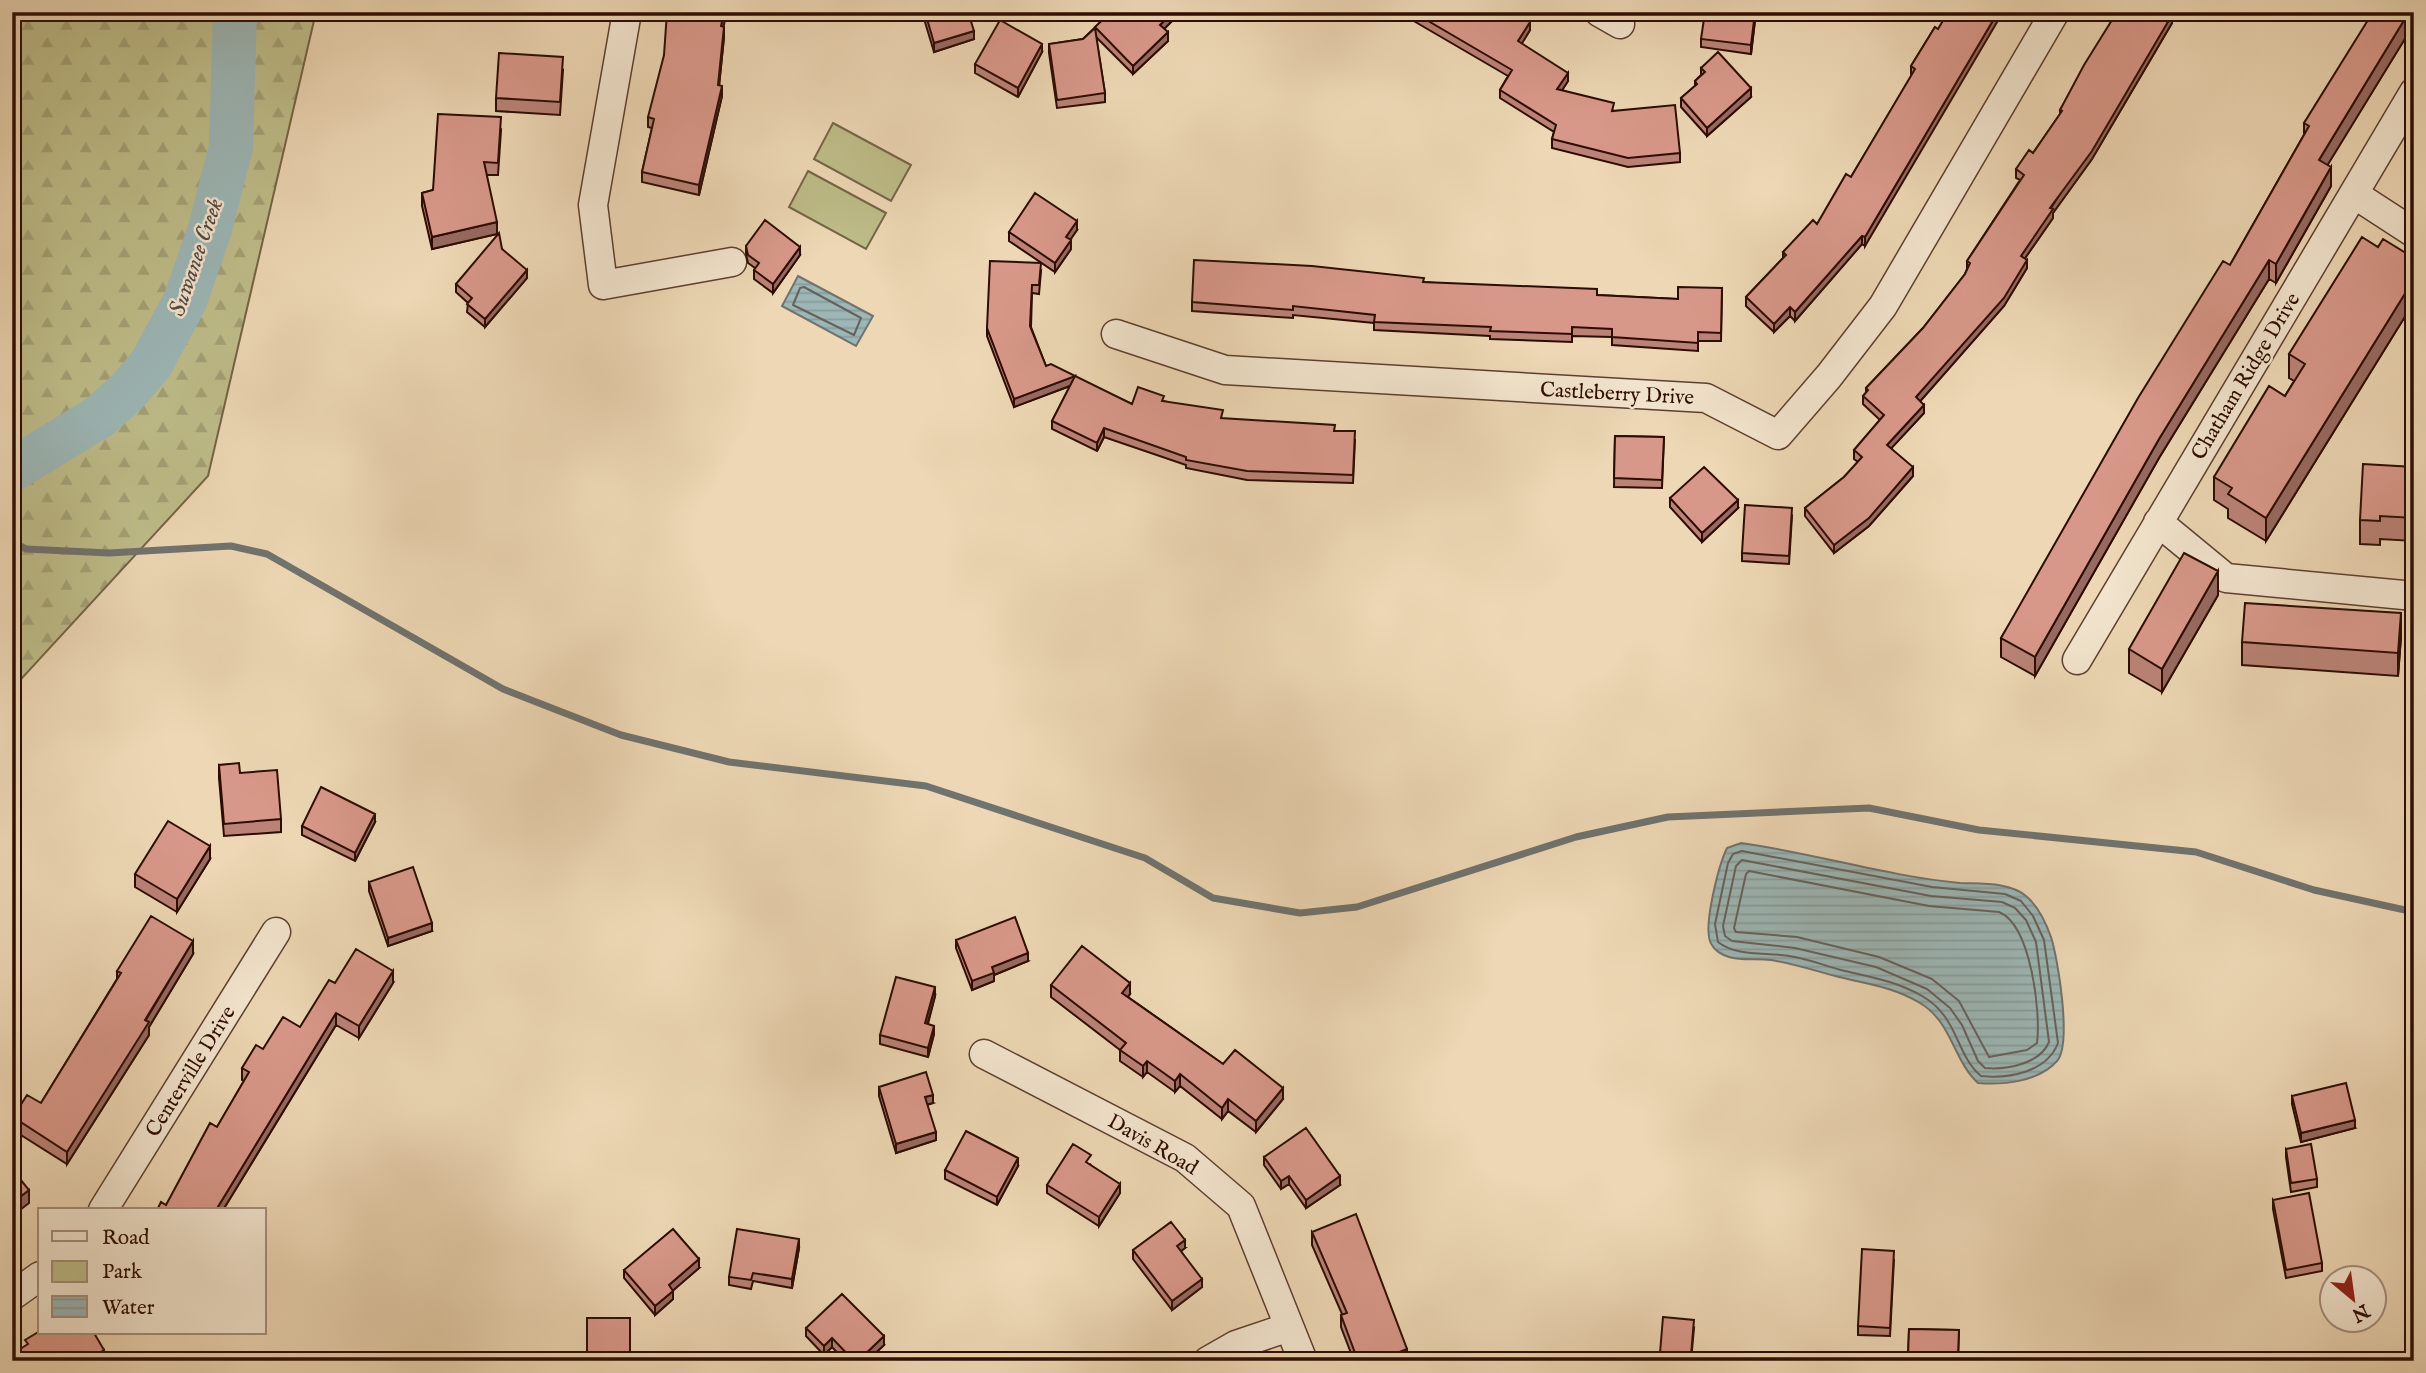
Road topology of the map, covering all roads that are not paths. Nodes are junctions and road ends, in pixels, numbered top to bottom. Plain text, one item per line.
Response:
1 (627, 12) edge
2 (2055, 12) edge
3 (2414, 92) edge
4 (2354, 194) junction
5 (2414, 233) edge
6 (732, 262) dead end
7 (1116, 334) dead end
8 (2158, 523) junction
9 (2414, 596) edge
10 (2077, 660) dead end
11 (276, 932) dead end
12 (984, 1054) dead end
13 (104, 1208) edge
14 (38, 1277) edge
15 (12, 1296) edge
16 (1289, 1327) junction
17 (1208, 1361) edge
18 (1303, 1361) edge

1 - 6 street
2 - 7 street, Castleberry Drive
3 - 4 street, Chatham Ridge Drive
4 - 5 street
4 - 8 street, Chatham Ridge Drive
8 - 9 street
8 - 10 street, Chatham Ridge Drive
11 - 13 street, Centerville Drive
12 - 16 street, Davis Road
14 - 15 street
16 - 17 street
16 - 18 street, Davis Road

